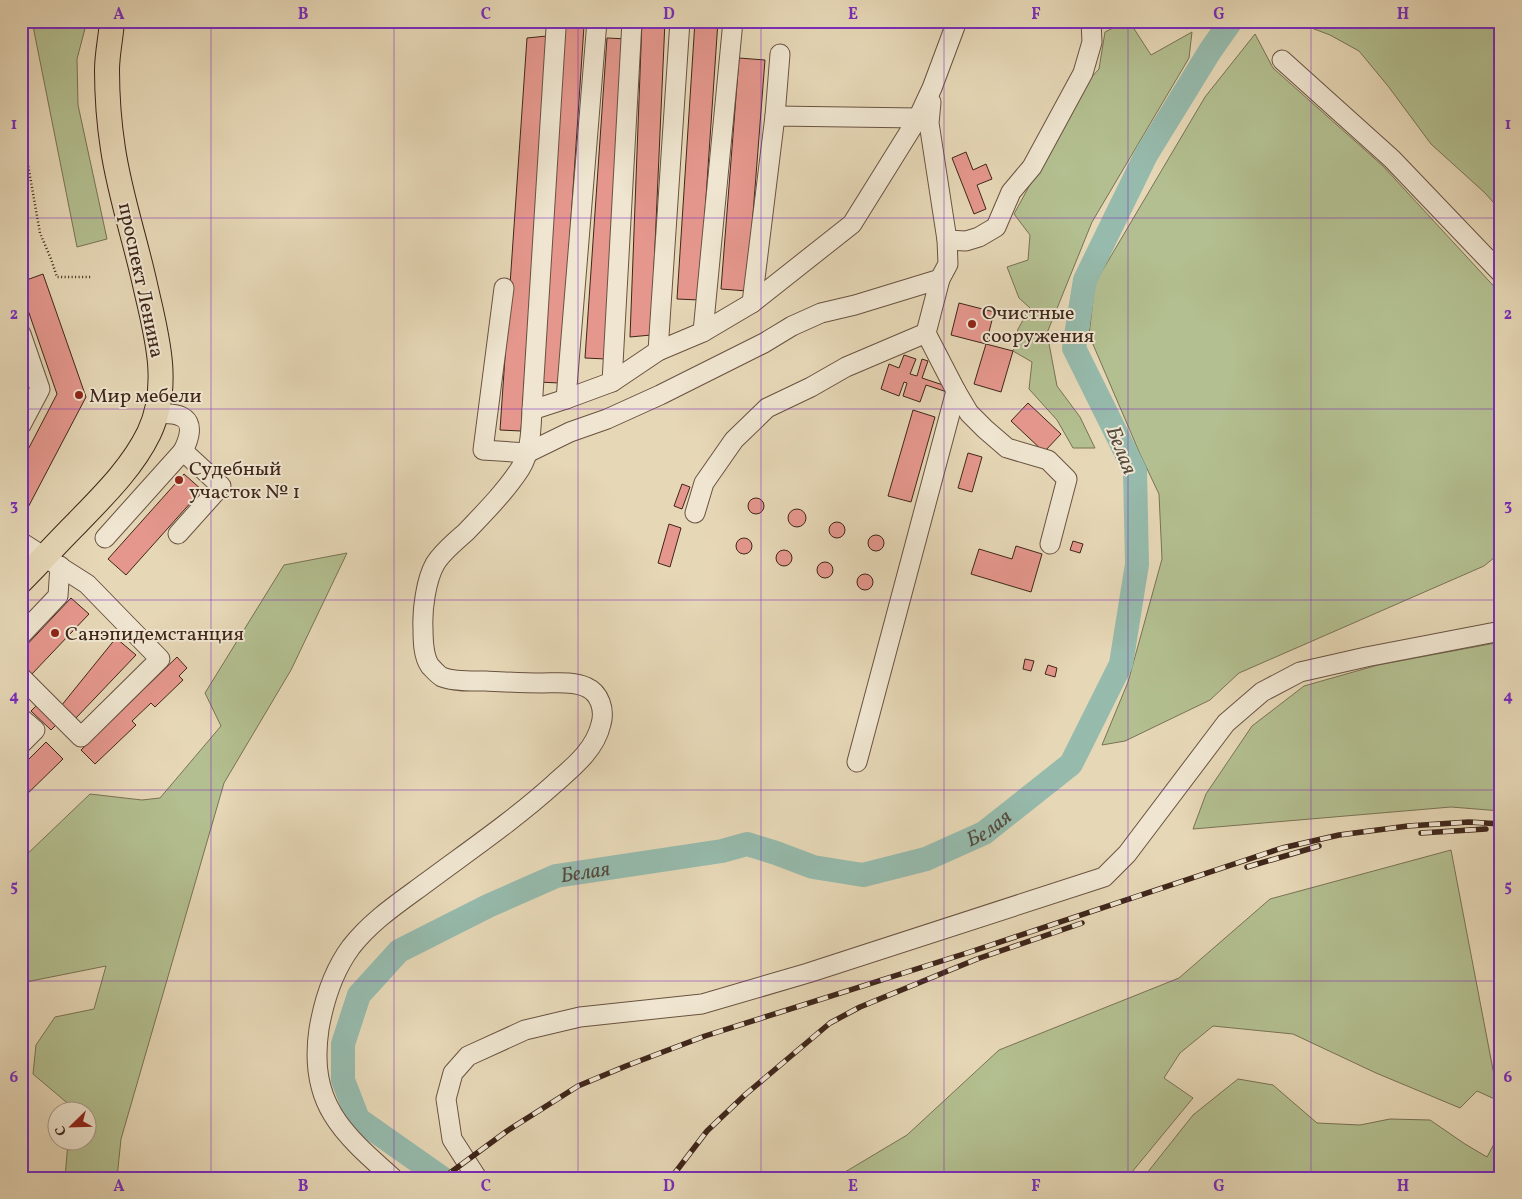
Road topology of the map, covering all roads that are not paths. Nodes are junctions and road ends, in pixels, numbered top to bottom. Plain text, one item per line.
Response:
1 (112, 21) edge
2 (596, 21) edge
3 (632, 21) edge
4 (680, 21) edge
5 (733, 21) edge
6 (957, 21) edge
7 (1092, 22) edge
8 (556, 28) dead end
9 (780, 54) dead end
10 (1282, 60) dead end
11 (932, 88) junction
12 (775, 116) junction
13 (918, 118) junction
14 (947, 240) junction
15 (1501, 273) edge
16 (940, 279) junction
17 (504, 288) dead end
18 (752, 303) junction
19 (703, 332) junction
20 (926, 333) junction
21 (21, 334) edge
22 (658, 351) junction
23 (612, 382) junction
24 (956, 391) junction
25 (566, 399) junction
26 (532, 410) junction
27 (156, 413) junction
28 (21, 425) edge
29 (182, 452) junction
30 (527, 453) junction
31 (695, 513) dead end
32 (178, 534) dead end
33 (105, 538) dead end
34 (21, 542) edge
35 (1050, 544) dead end
36 (52, 561) junction
37 (21, 581) edge
38 (1501, 631) edge
39 (21, 635) edge
40 (21, 677) edge
41 (21, 718) edge
42 (21, 744) edge
43 (858, 762) dead end
44 (394, 1178) edge
45 (477, 1178) edge

1 - 27 main road, проспект Ленина
2 - 25 street
3 - 23 street
4 - 22 street
5 - 19 street
6 - 11 street
7 - 14 street
8 - 26 street
9 - 12 street
10 - 15 street
11 - 13 street
11 - 14 street
12 - 13 street
12 - 18 street
13 - 18 street
14 - 16 street
16 - 20 street
16 - 30 street
17 - 30 street
18 - 19 street
19 - 22 street
20 - 24 street
20 - 31 street
21 - 28 street
22 - 23 street
23 - 25 street
24 - 35 street
24 - 43 street
25 - 26 street
26 - 30 street
27 - 29 street
27 - 36 main road, проспект Ленина
29 - 32 street
29 - 33 street
30 - 44 street
34 - 36 street
36 - 37 main road, проспект Ленина
36 - 39 street
36 - 40 street
38 - 45 street
41 - 42 street

